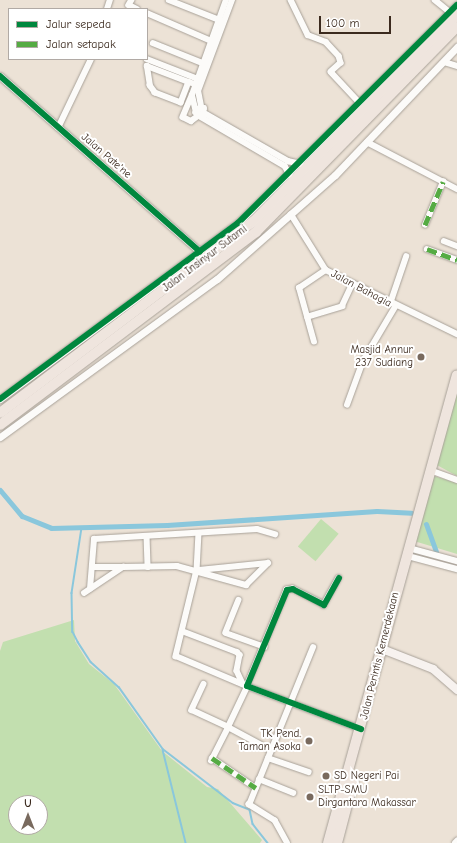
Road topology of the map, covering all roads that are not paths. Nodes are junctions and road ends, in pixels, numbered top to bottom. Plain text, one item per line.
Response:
1 (132, 0) edge
2 (169, 0) edge
3 (230, 0) edge
4 (291, 0) edge
5 (435, 0) edge
6 (457, 6) edge
7 (134, 8) edge
8 (148, 13) edge
9 (454, 13) edge
10 (222, 21) junction
11 (457, 27) edge
12 (153, 42) dead end
13 (214, 42) junction
14 (457, 47) edge
15 (148, 58) edge
16 (91, 60) edge
17 (444, 62) junction
18 (205, 64) junction
19 (457, 66) edge
20 (0, 76) edge
21 (200, 79) junction
22 (192, 83) junction
23 (192, 95) junction
24 (359, 102) junction
25 (198, 108) junction
26 (202, 116) junction
27 (58, 128) junction
28 (367, 142) junction
29 (288, 161) junction
30 (300, 164) junction
31 (285, 166) junction
32 (290, 175) junction
33 (443, 182) junction
34 (457, 190) edge
35 (290, 214) junction
36 (425, 225) dead end
37 (444, 241) dead end
38 (457, 246) edge
39 (427, 249) dead end
40 (200, 252) junction
41 (406, 257) dead end
42 (457, 260) edge
43 (326, 270) junction
44 (352, 285) junction
45 (393, 305) junction
46 (307, 317) junction
47 (457, 334) edge
48 (314, 342) dead end
49 (457, 375) edge
50 (0, 399) edge
51 (347, 405) dead end
52 (0, 413) edge
53 (0, 425) edge
54 (0, 437) edge
55 (434, 472) junction
56 (457, 480) edge
57 (198, 533) junction
58 (274, 534) dead end
59 (147, 536) junction
60 (408, 555) junction
61 (457, 561) edge
62 (148, 566) junction
63 (92, 567) junction
64 (123, 567) junction
65 (457, 569) edge
66 (197, 570) junction
67 (339, 578) dead end
68 (90, 589) junction
69 (84, 593) dead end
70 (239, 600) dead end
71 (182, 631) junction
72 (265, 647) junction
73 (313, 647) dead end
74 (385, 650) junction
75 (204, 684) dead end
76 (246, 686) junction
77 (457, 689) edge
78 (290, 703) junction
79 (228, 727) junction
80 (361, 729) junction
81 (271, 750) junction
82 (268, 758) junction
83 (309, 772) dead end
84 (259, 779) junction
85 (256, 788) junction
86 (293, 793) dead end
87 (457, 841) edge
88 (287, 843) edge
89 (328, 843) edge
90 (337, 843) edge
91 (455, 843) edge

1 - 7 street
2 - 10 street
3 - 10 street
4 - 24 street
5 - 9 street
6 - 9 street
8 - 13 street
9 - 24 street
9 - 52 highway, Jalan Insinyur Sutami
10 - 13 street
11 - 53 highway, Jalan Insinyur Sutami
12 - 18 street
13 - 18 street
14 - 17 street
15 - 21 street
16 - 27 street
17 - 19 street
17 - 28 street
18 - 21 street
20 - 27 street, Jalan Pate'ne
21 - 22 street
21 - 25 street
22 - 22 street
22 - 23 street
23 - 25 street
23 - 26 street
24 - 30 street
25 - 26 street
25 - 26 street
26 - 29 street
26 - 31 street
27 - 40 street, Jalan Pate'ne
28 - 33 street
28 - 35 street
29 - 30 street
29 - 31 street
30 - 32 street
31 - 32 street
32 - 40 street
33 - 34 street
33 - 36 street
35 - 43 street, Jalan Bahagia
35 - 54 street
37 - 38 street
39 - 42 street
40 - 50 street
41 - 45 street
43 - 44 street, Jalan Bahagia
43 - 46 street
44 - 45 street, Jalan Bahagia
44 - 46 street
45 - 47 street, Jalan Bahagia
45 - 51 street
46 - 48 street
49 - 55 highway, Jalan Perintis Kemerdekaan
55 - 56 street
55 - 60 highway, Jalan Perintis Kemerdekaan
57 - 58 street
57 - 59 street
57 - 66 street
59 - 62 street
59 - 63 street
60 - 61 street
60 - 65 street
60 - 74 highway, Jalan Perintis Kemerdekaan
62 - 64 street
62 - 66 street
63 - 64 street
63 - 68 street
64 - 68 street
66 - 66 street
66 - 71 street
67 - 72 street
68 - 69 street
70 - 72 street
71 - 76 street
71 - 76 street
72 - 76 street
73 - 78 street
74 - 77 main road
74 - 80 highway, Jalan Perintis Kemerdekaan
74 - 90 highway, Jalan Perintis Kemerdekaan
75 - 79 street
76 - 78 street
76 - 79 street
78 - 80 street
78 - 81 street
79 - 81 street
79 - 85 street
80 - 89 highway, Jalan Perintis Kemerdekaan
81 - 82 street
82 - 83 street
82 - 84 street
84 - 85 street
84 - 86 street
85 - 88 street
87 - 91 street

